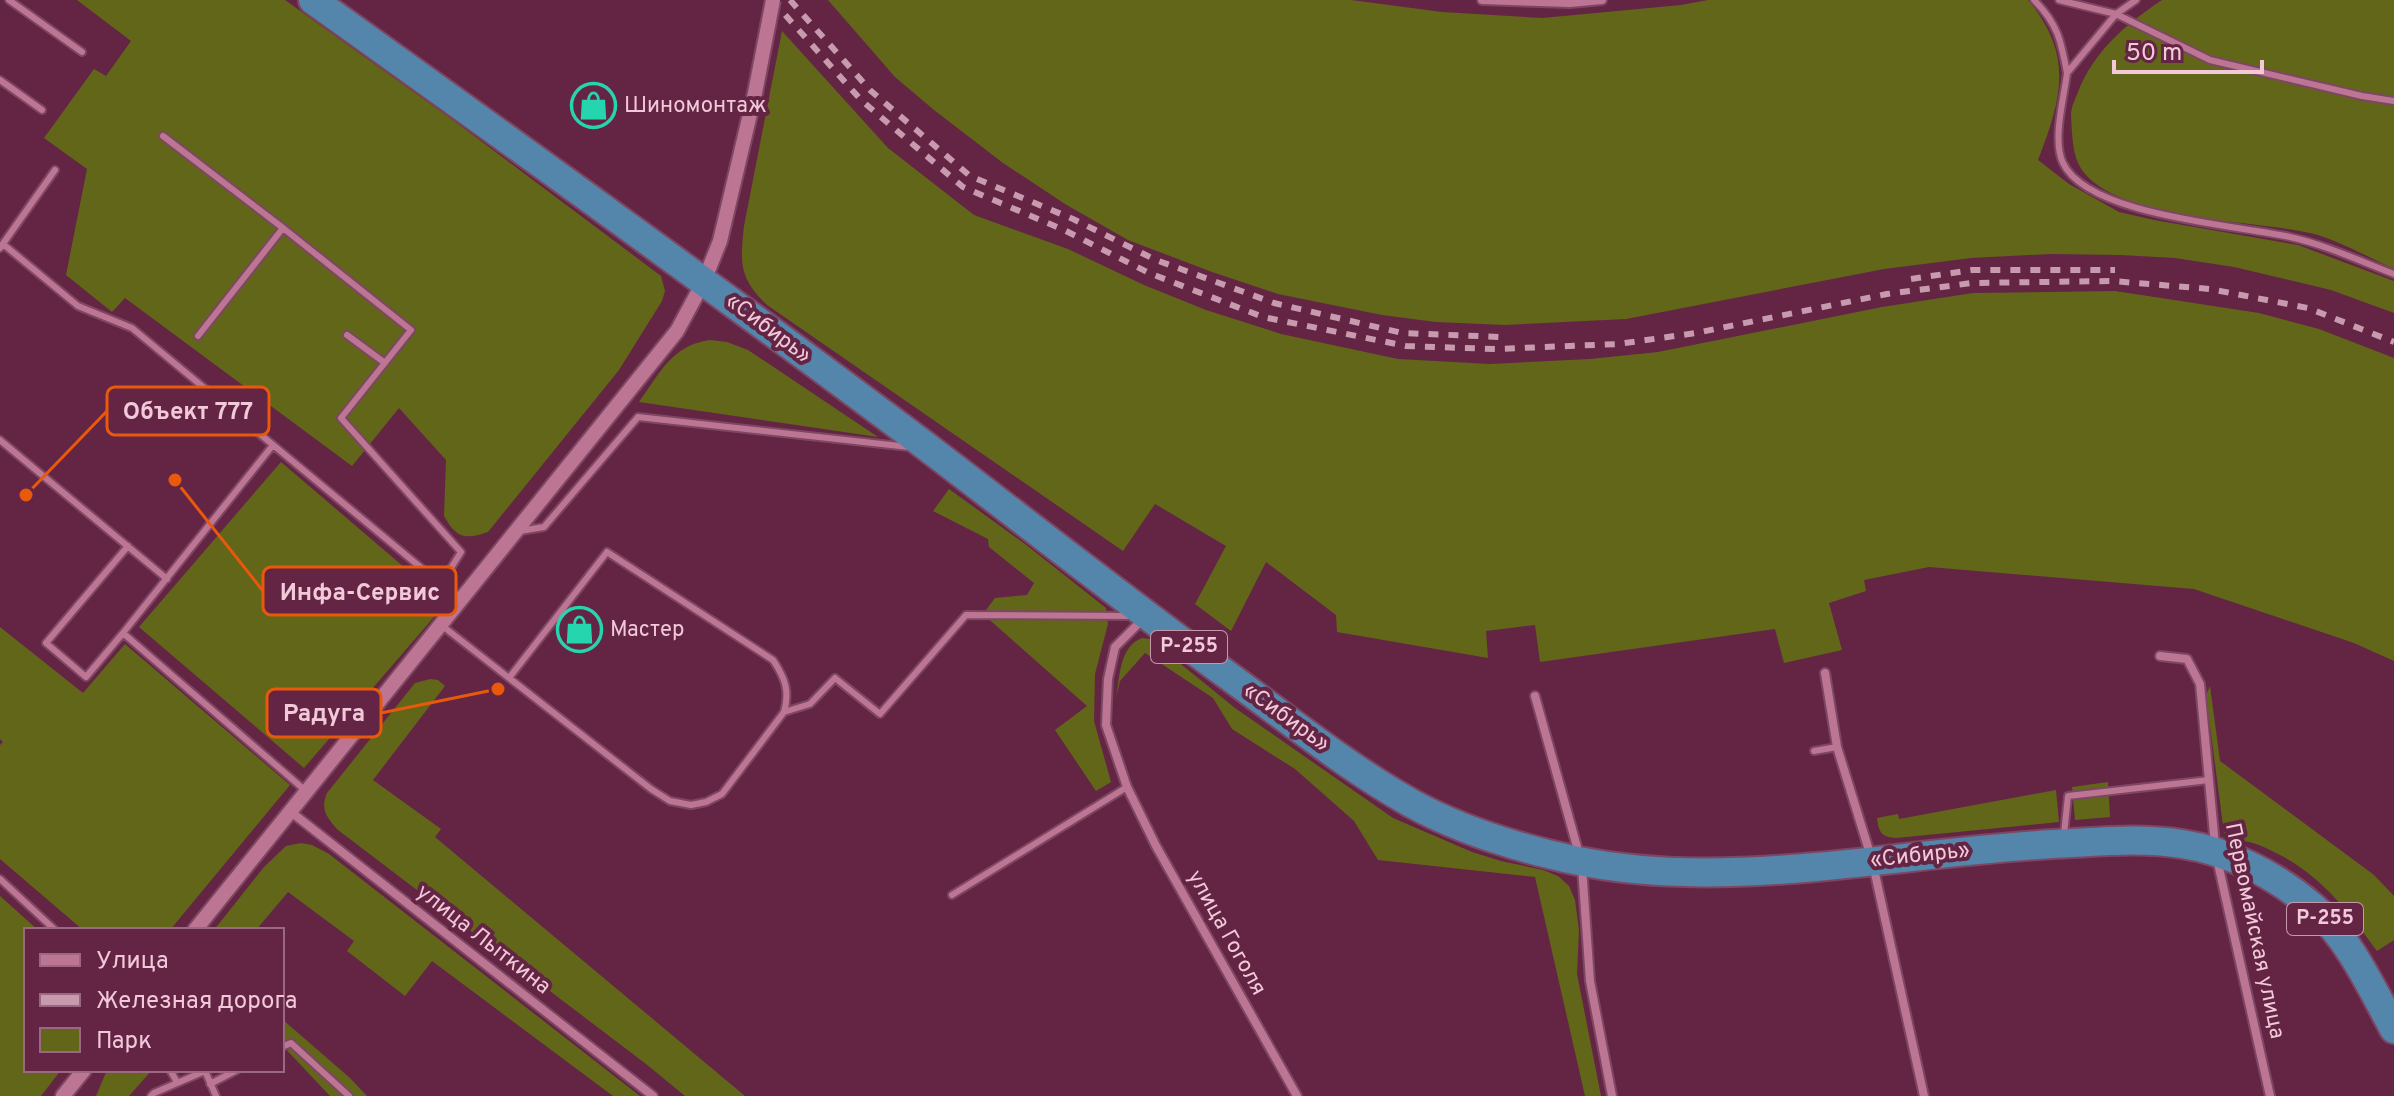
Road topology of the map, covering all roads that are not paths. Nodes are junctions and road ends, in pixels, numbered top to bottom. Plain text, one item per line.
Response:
1 (9, 0) edge
2 (313, 0) edge
3 (773, 0) edge
4 (1482, 0) edge
5 (1602, 0) edge
6 (2034, 0) edge
7 (2059, 0) edge
8 (2136, 0) edge
9 (2116, 14) junction
10 (82, 52) dead end
11 (2067, 73) junction
12 (0, 80) edge
13 (2394, 101) edge
14 (42, 110) dead end
15 (163, 136) dead end
16 (55, 170) dead end
17 (283, 228) junction
18 (2, 246) edge
19 (2394, 274) edge
20 (704, 281) junction
21 (347, 335) dead end
22 (198, 336) dead end
23 (385, 363) junction
24 (0, 440) edge
25 (273, 445) junction
26 (929, 449) junction
27 (516, 531) junction
28 (128, 546) junction
29 (167, 579) junction
30 (441, 584) junction
31 (460, 600) junction
32 (1146, 616) junction
33 (440, 624) junction
34 (123, 633) junction
35 (2160, 656) dead end
36 (1825, 673) dead end
37 (509, 678) junction
38 (1535, 696) dead end
39 (784, 712) junction
40 (1837, 747) junction
41 (1814, 751) dead end
42 (2209, 780) junction
43 (1127, 787) junction
44 (307, 792) junction
45 (291, 812) junction
46 (2063, 843) junction
47 (2215, 852) junction
48 (1872, 860) junction
49 (1581, 862) junction
50 (0, 879) edge
51 (952, 895) dead end
52 (53, 928) edge
53 (197, 928) edge
54 (2394, 1029) edge
55 (284, 1046) edge
56 (171, 1072) edge
57 (202, 1072) edge
58 (205, 1072) edge
59 (233, 1072) edge
60 (177, 1082) junction
61 (210, 1084) junction
62 (76, 1090) edge
63 (63, 1096) edge
64 (151, 1096) edge
65 (216, 1096) edge
66 (349, 1096) edge
67 (653, 1096) edge
68 (1297, 1096) edge
69 (1612, 1096) edge
70 (1924, 1096) edge
71 (2270, 1096) edge

1 - 10 lane
2 - 20 highway, «Сибирь» / Р-255
3 - 20 street, bridge
4 - 5 street
6 - 11 lane
7 - 9 lane
8 - 9 lane
9 - 11 lane
9 - 13 lane
11 - 19 lane
12 - 14 lane
15 - 17 lane
16 - 18 lane
17 - 22 lane
17 - 23 lane
18 - 25 lane
20 - 26 highway, «Сибирь» / Р-255
20 - 27 street
21 - 23 lane
23 - 30 lane
24 - 28 lane
25 - 29 lane
25 - 30 lane
26 - 27 lane
26 - 32 highway, «Сибирь» / Р-255
27 - 31 street
28 - 29 lane
28 - 34 lane
29 - 34 lane
30 - 31 lane
31 - 33 street
32 - 39 lane
32 - 43 street, улица Гоголя
32 - 49 highway, «Сибирь» / Р-255
33 - 37 lane
33 - 44 street
34 - 44 lane
35 - 42 street, Первомайская улица
36 - 40 street
37 - 39 lane
37 - 39 lane
38 - 49 street
40 - 41 lane
40 - 48 street
42 - 46 lane
42 - 47 street, Первомайская улица
43 - 51 lane
43 - 68 street, улица Гоголя
44 - 45 street
45 - 53 street
45 - 67 street, улица Лыткина
46 - 47 highway, «Сибирь» / Р-255
46 - 48 highway, «Сибирь» / Р-255
47 - 54 highway, Р-255
47 - 71 street, Первомайская улица
48 - 49 highway, «Сибирь» / Р-255
48 - 70 street
49 - 69 street
50 - 52 lane
55 - 66 lane
56 - 60 lane
57 - 60 lane
58 - 61 lane
59 - 61 lane
60 - 64 lane
61 - 65 lane
62 - 63 street

